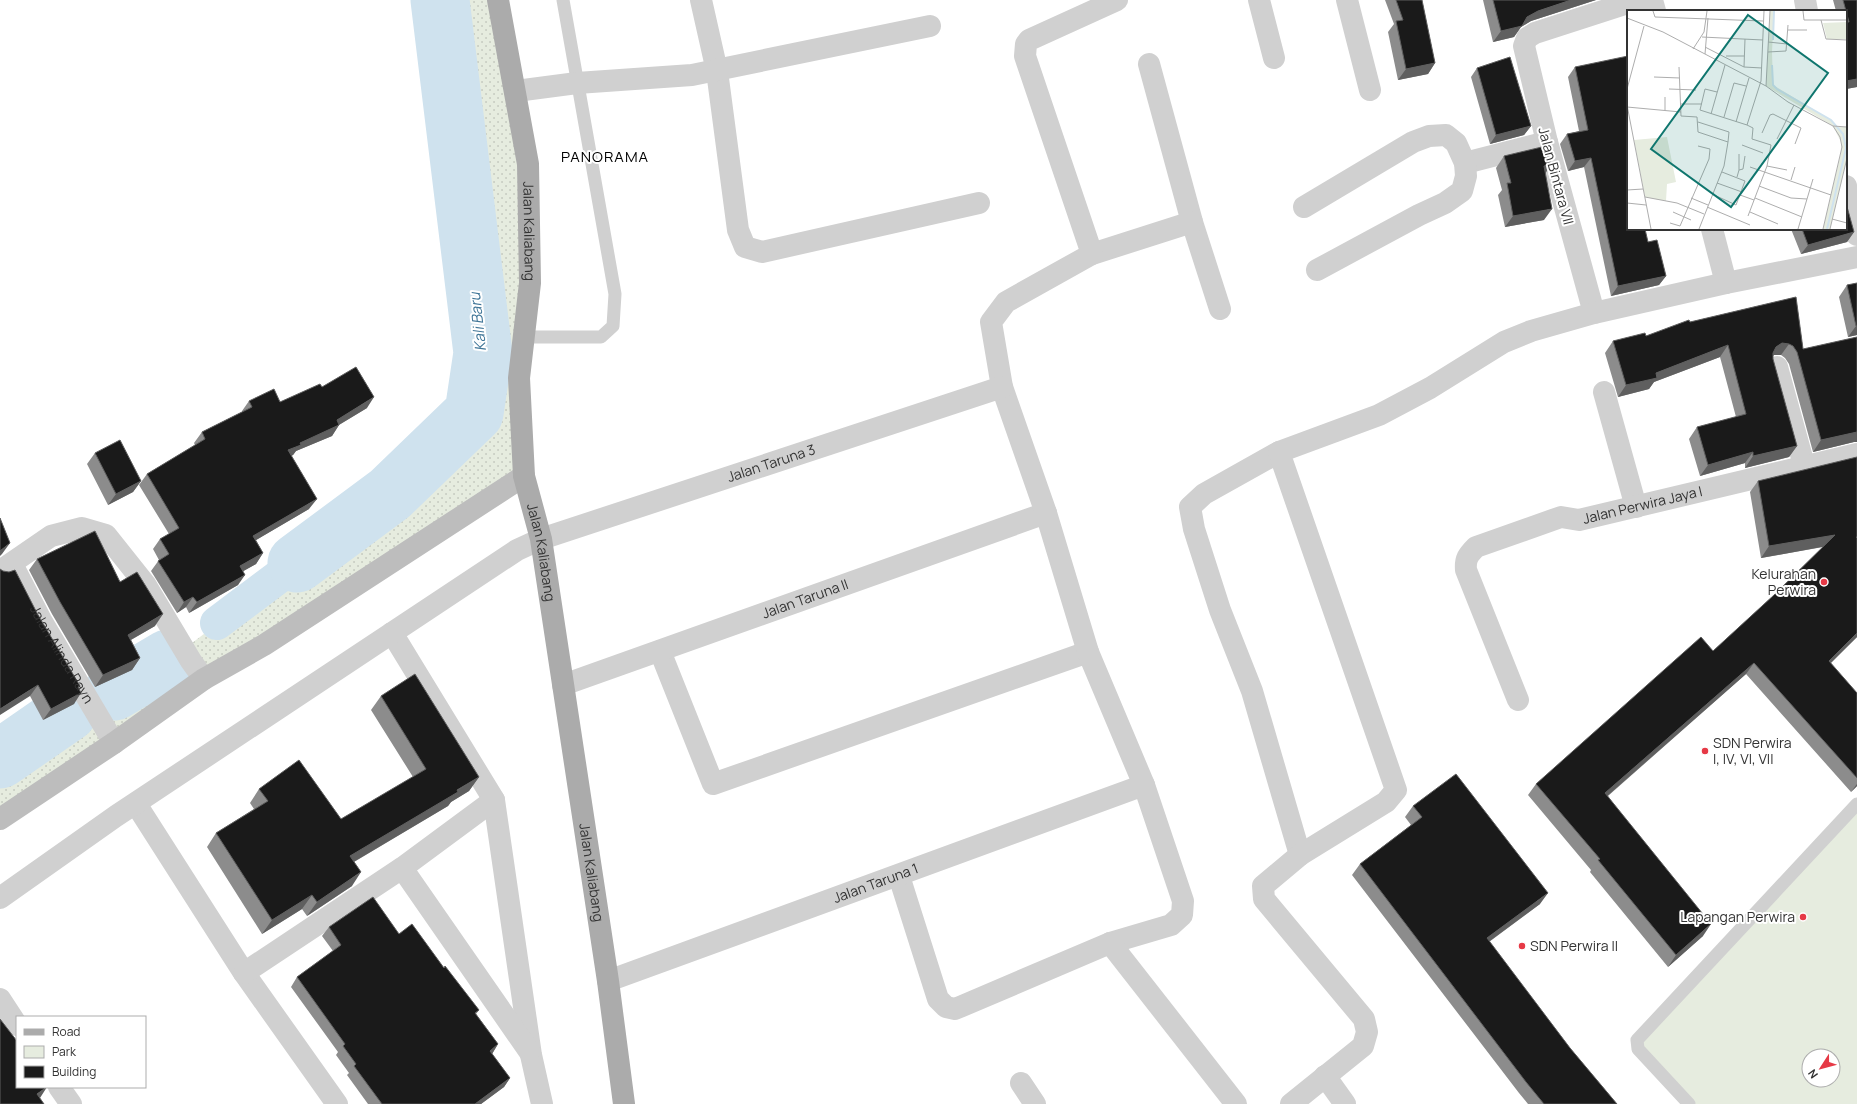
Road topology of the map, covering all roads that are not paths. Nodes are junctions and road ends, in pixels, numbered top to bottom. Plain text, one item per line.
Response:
1 (498, 0) edge
2 (563, 0) edge
3 (701, 0) edge
4 (1117, 0) edge
5 (1259, 0) edge
6 (1347, 0) edge
7 (1637, 0) edge
8 (1652, 0) edge
9 (1805, 0) edge
10 (1655, 10) edge
11 (1807, 10) edge
12 (930, 26) dead end
13 (1274, 58) dead end
14 (1149, 64) dead end
15 (717, 71) junction
16 (577, 83) junction
17 (1370, 90) dead end
18 (516, 91) junction
19 (1547, 142) junction
20 (1465, 163) junction
21 (1847, 190) edge
22 (979, 202) dead end
23 (1304, 207) dead end
24 (1192, 222) junction
25 (1712, 230) edge
26 (1857, 235) edge
27 (1092, 254) junction
28 (1857, 257) edge
29 (1317, 270) dead end
30 (1726, 283) junction
31 (1220, 310) dead end
32 (1594, 313) junction
33 (523, 337) junction
34 (1777, 368) edge
35 (1002, 387) junction
36 (1604, 392) dead end
37 (1279, 452) junction
38 (1857, 454) edge
39 (1804, 465) junction
40 (524, 476) junction
41 (1636, 507) junction
42 (1046, 513) junction
43 (541, 539) junction
44 (6, 567) edge
45 (392, 633) junction
46 (660, 651) junction
47 (1088, 652) junction
48 (204, 679) junction
49 (563, 685) junction
50 (1518, 700) dead end
51 (111, 738) junction
52 (1144, 785) junction
53 (494, 800) junction
54 (136, 804) junction
55 (1857, 804) edge
56 (0, 819) edge
57 (1300, 855) junction
58 (402, 868) junction
59 (899, 876) junction
60 (0, 898) edge
61 (1110, 944) junction
62 (244, 973) junction
63 (608, 981) junction
64 (0, 1000) edge
65 (16, 1023) edge
66 (532, 1055) junction
67 (1325, 1076) junction
68 (1021, 1082) dead end
69 (60, 1088) edge
70 (71, 1104) edge
71 (337, 1104) edge
72 (542, 1104) edge
73 (624, 1104) edge
74 (1035, 1104) edge
75 (1236, 1104) edge
76 (1291, 1104) edge
77 (1345, 1104) edge
78 (1689, 1104) edge

1 - 18 main road, Jalan Kaliabang
2 - 16 lane
3 - 15 street
4 - 27 street
5 - 13 street
6 - 17 street
7 - 19 street, Jalan Bintara VII
8 - 10 street
9 - 11 street
12 - 15 street
14 - 24 street
15 - 16 street
15 - 22 street
16 - 18 street
16 - 33 lane
18 - 33 main road, Jalan Kaliabang
19 - 20 street
19 - 32 street, Jalan Bintara VII
20 - 23 street
20 - 29 street
21 - 26 street
24 - 27 street
24 - 31 street
25 - 30 street
27 - 35 street
28 - 30 street
30 - 32 street
32 - 37 street
33 - 40 main road, Jalan Kaliabang
34 - 39 street
35 - 42 street
35 - 43 street, Jalan Taruna 3
36 - 41 street
37 - 57 street
37 - 57 street
38 - 39 street, Jalan Perwira Jaya I
39 - 41 street, Jalan Perwira Jaya I
40 - 43 main road, Jalan Kaliabang
40 - 48 street
41 - 50 street, Jalan Perwira Jaya I
42 - 46 street, Jalan Taruna II
42 - 47 street
43 - 45 street, Jalan Taruna 3
43 - 49 main road, Jalan Kaliabang
44 - 48 street
44 - 51 street, Jalan Alinda Rayn
45 - 53 street
45 - 54 street, Jalan Taruna 3
46 - 47 street
46 - 49 street, Jalan Taruna II
47 - 52 street
48 - 51 street
49 - 63 main road, Jalan Kaliabang
51 - 56 street
52 - 59 street, Jalan Taruna 1
52 - 61 street
53 - 58 street
53 - 66 street
54 - 60 street, Jalan Taruna 3
54 - 62 street
55 - 78 lane
57 - 67 street
58 - 62 street
58 - 66 street
59 - 61 street
59 - 63 street, Jalan Taruna 1
61 - 75 street
62 - 71 street
63 - 73 main road, Jalan Kaliabang
64 - 65 street
66 - 72 street
67 - 76 street
67 - 77 street
68 - 74 street
69 - 70 street

